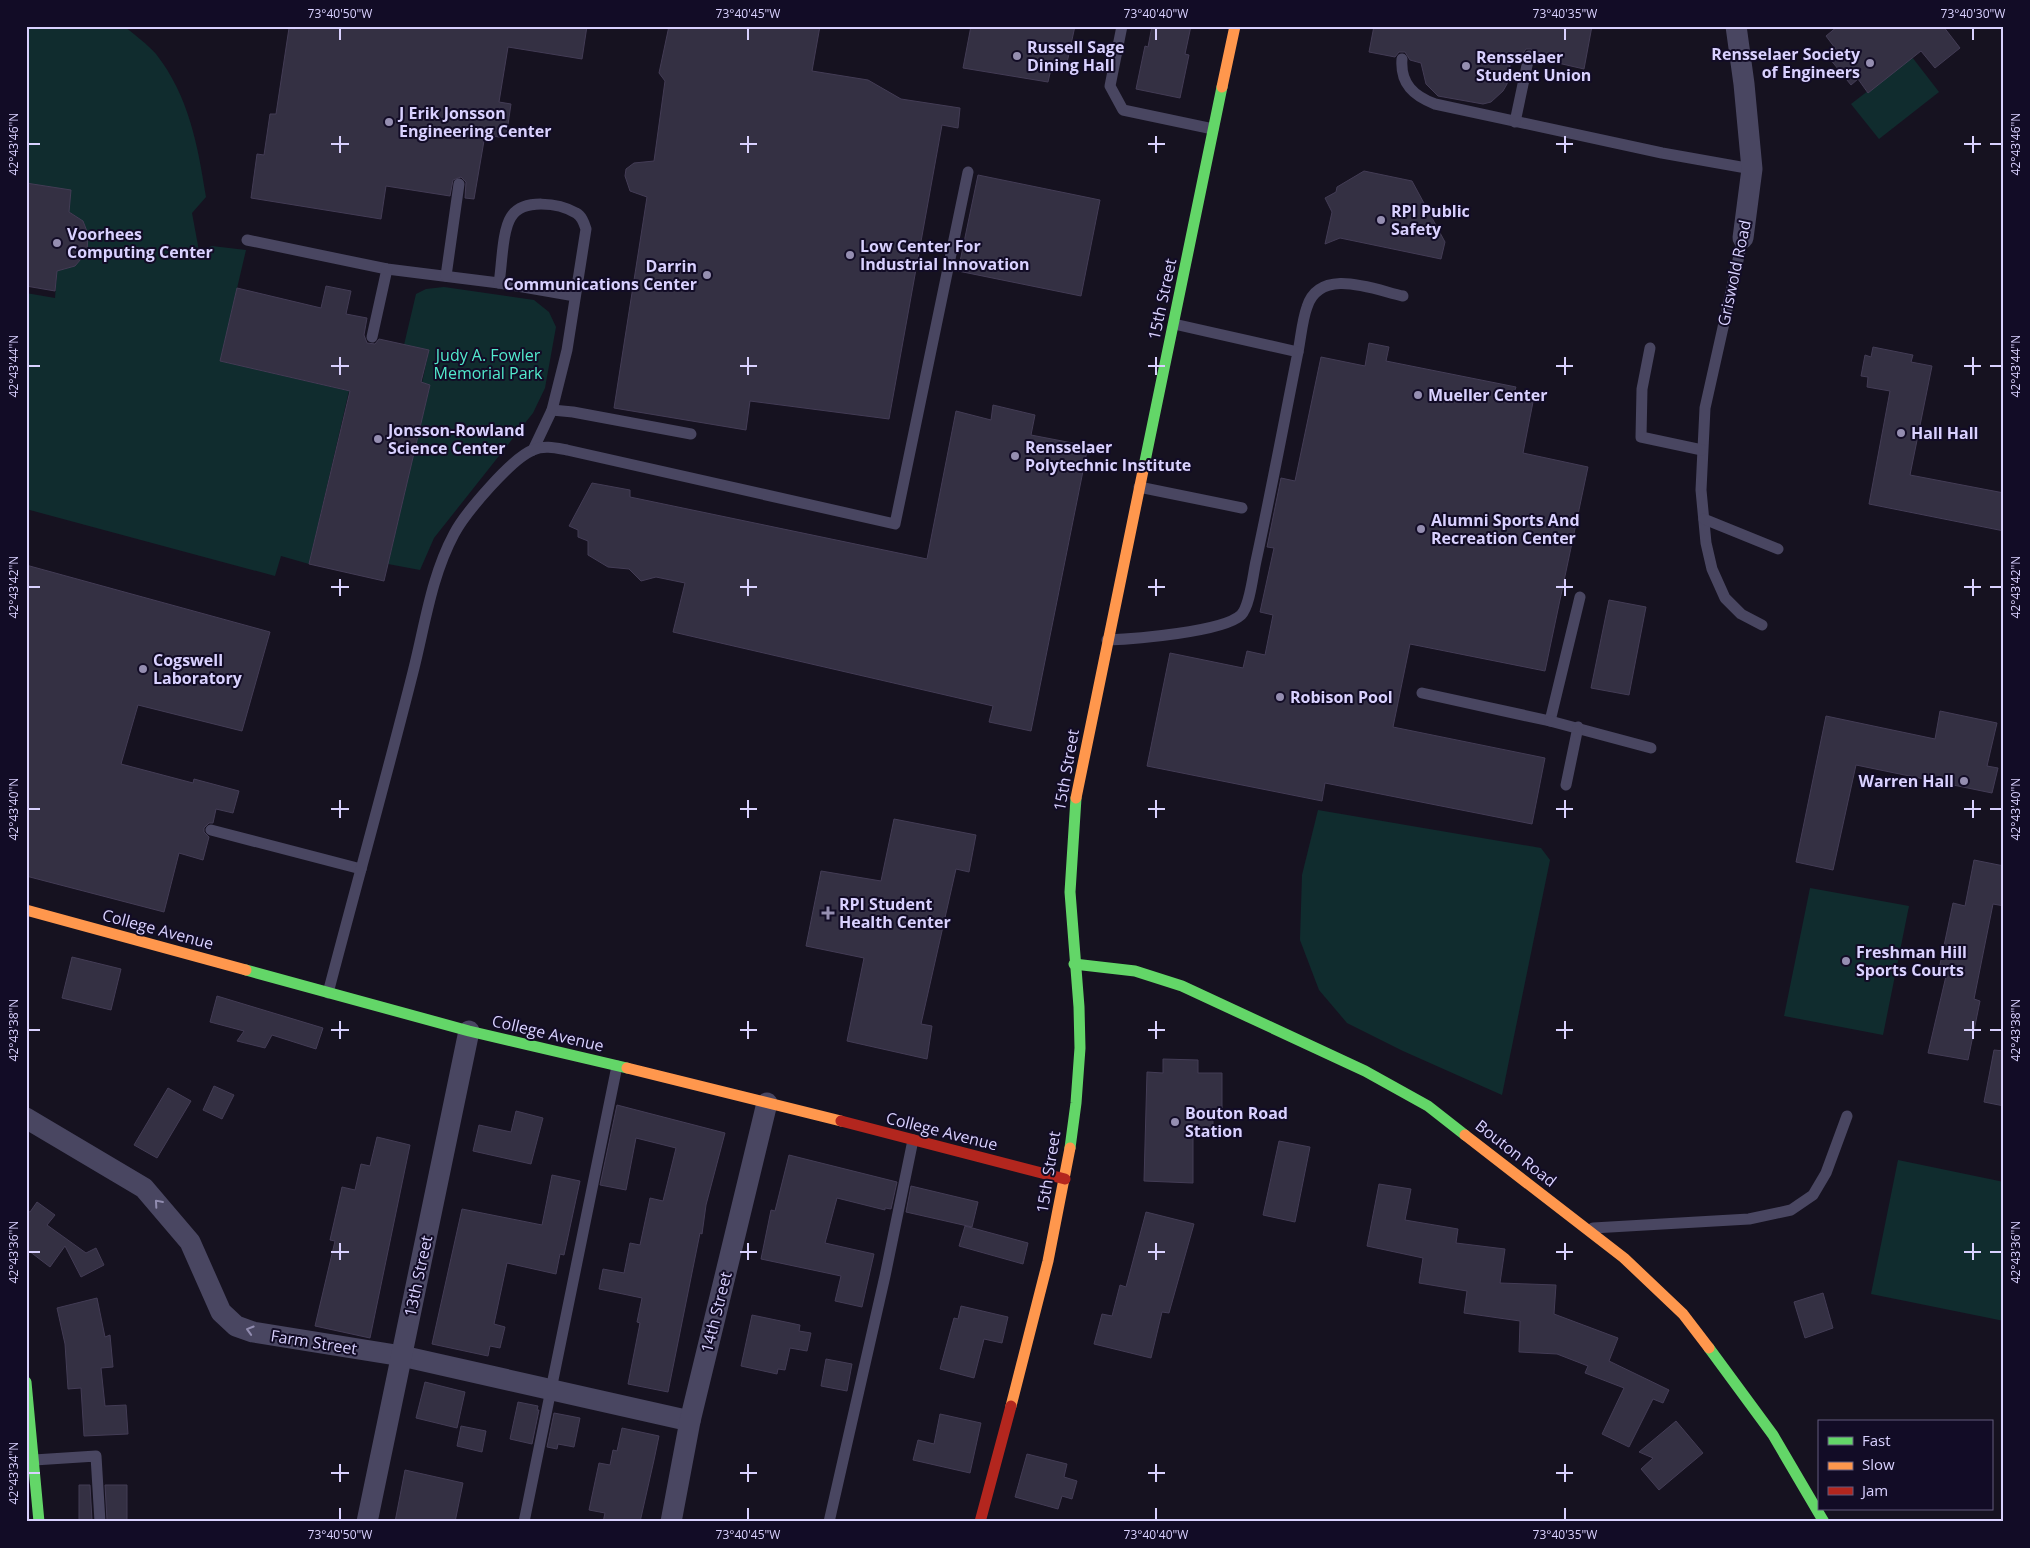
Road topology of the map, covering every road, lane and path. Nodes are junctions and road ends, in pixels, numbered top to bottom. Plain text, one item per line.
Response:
1 (1122, 26) edge
2 (1236, 26) edge
3 (1736, 26) edge
4 (1529, 56) dead end
5 (1402, 59) dead end
6 (1515, 122) junction
7 (1214, 130) junction
8 (1752, 169) junction
9 (968, 172) dead end
10 (459, 184) dead end
11 (1743, 238) joint
12 (247, 240) dead end
13 (387, 269) junction
14 (446, 276) junction
15 (499, 282) junction
16 (576, 296) junction
17 (1403, 296) dead end
18 (1173, 324) junction
19 (372, 337) dead end
20 (1650, 348) dead end
21 (1298, 352) junction
22 (552, 410) junction
23 (691, 434) dead end
24 (533, 450) junction
25 (1702, 450) junction
26 (1139, 487) junction
27 (1242, 508) dead end
28 (1704, 518) junction
29 (1778, 549) dead end
30 (1580, 597) dead end
31 (1762, 625) dead end
32 (1107, 640) junction
33 (1422, 694) dead end
34 (1550, 721) junction
35 (1578, 727) junction
36 (1651, 748) dead end
37 (1566, 785) dead end
38 (211, 830) dead end
39 (361, 869) junction
40 (26, 910) edge
41 (1074, 964) junction
42 (328, 994) junction
43 (468, 1031) junction
44 (617, 1066) junction
45 (767, 1103) junction
46 (1847, 1116) dead end
47 (26, 1118) edge
48 (912, 1140) junction
49 (1065, 1179) junction
50 (1586, 1228) junction
51 (402, 1356) junction
52 (26, 1382) edge
53 (553, 1389) junction
54 (690, 1421) junction
55 (34, 1460) junction
56 (1818, 1509) edge
57 (1818, 1510) edge
58 (39, 1522) edge
59 (100, 1522) edge
60 (367, 1522) edge
61 (524, 1522) edge
62 (671, 1522) edge
63 (829, 1522) edge
64 (980, 1522) edge
65 (1824, 1522) edge

1 - 7 lane
2 - 7 street, 15th Street
3 - 8 street, Griswold Road
4 - 6 lane
5 - 6 lane
6 - 8 lane
7 - 18 street, 15th Street
8 - 11 street, Griswold Road
9 - 24 lane
10 - 14 lane
11 - 25 lane, Griswold Road
12 - 13 lane
13 - 14 lane
13 - 19 lane
14 - 15 lane
15 - 16 lane
15 - 16 lane
16 - 22 lane
17 - 21 lane
18 - 21 lane
18 - 26 street, 15th Street
20 - 25 lane
21 - 32 lane
22 - 23 lane
22 - 24 lane
24 - 39 lane
25 - 28 lane, Griswold Road
26 - 27 lane
26 - 32 street, 15th Street
28 - 29 lane
28 - 31 lane, Griswold Road
30 - 34 lane
32 - 41 street, 15th Street
33 - 34 lane
34 - 35 lane
35 - 36 lane
35 - 37 lane
38 - 39 lane
39 - 42 lane
40 - 42 street, College Avenue
41 - 49 street, 15th Street
41 - 50 street, Bouton Road
42 - 43 street, College Avenue
43 - 44 street, College Avenue
43 - 51 street, 13th Street
44 - 45 street, College Avenue
44 - 53 lane
45 - 48 street, College Avenue
45 - 54 street, 14th Street
46 - 50 lane
51 -> 47 street, Farm Street
48 - 49 street, College Avenue
48 - 63 lane
49 - 64 street, 15th Street
50 - 56 street, Bouton Road
51 - 53 street, Farm Street
51 - 60 street, 13th Street
52 - 55 street
53 - 54 street, Farm Street
53 - 61 lane
54 - 62 street, 14th Street
55 - 58 street
55 - 59 lane
57 - 65 street, Bouton Road

